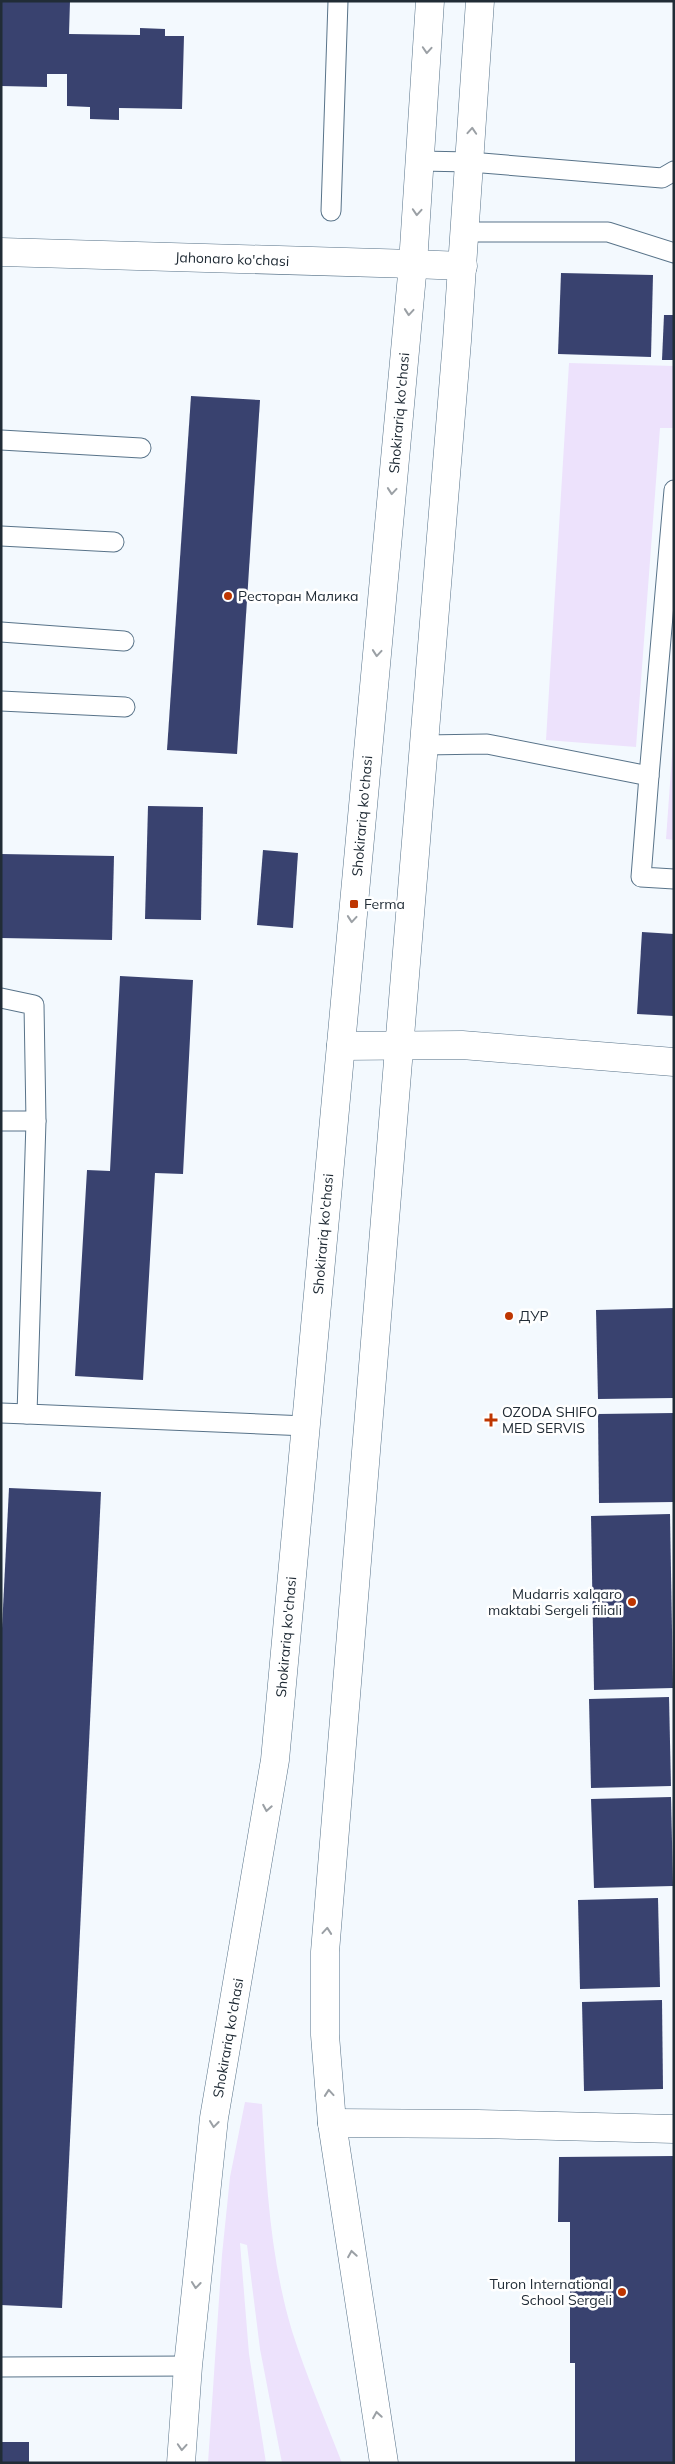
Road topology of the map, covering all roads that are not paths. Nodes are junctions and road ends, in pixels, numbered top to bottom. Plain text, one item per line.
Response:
1 (338, 1) edge
2 (430, 1) edge
3 (480, 1) edge
4 (420, 161) junction
5 (470, 162) junction
6 (674, 171) edge
7 (331, 211) dead end
8 (465, 232) junction
9 (1, 252) edge
10 (674, 253) edge
11 (413, 264) junction
12 (463, 266) junction
13 (1, 440) edge
14 (141, 448) dead end
15 (674, 490) edge
16 (1, 536) edge
17 (114, 542) dead end
18 (1, 632) edge
19 (124, 641) dead end
20 (1, 701) edge
21 (125, 707) dead end
22 (424, 745) junction
23 (649, 776) junction
24 (674, 879) edge
25 (1, 998) edge
26 (341, 1046) junction
27 (399, 1046) junction
28 (674, 1062) edge
29 (1, 1121) edge
30 (36, 1121) junction
31 (1, 1413) edge
32 (27, 1414) junction
33 (306, 1426) junction
34 (332, 2123) junction
35 (674, 2129) edge
36 (1, 2366) edge
37 (188, 2366) junction
38 (181, 2463) edge
39 (384, 2463) edge

1 - 7 lane
2 -> 4 main road, Shokirariq ko'chasi
5 -> 3 main road
4 - 5 lane
4 -> 11 main road, Shokirariq ko'chasi
5 - 6 lane
5 - 8 main road
8 - 10 lane
8 - 12 main road
9 - 11 main road, Jahonaro ko'chasi
11 - 12 main road, Jahonaro ko'chasi
11 -> 26 main road, Shokirariq ko'chasi
12 - 22 main road
13 - 14 lane
15 - 23 lane
16 - 17 lane
18 - 19 lane
20 - 21 lane
22 - 23 lane
22 - 27 main road
23 - 24 lane
25 - 30 lane
26 - 27 main road
26 - 33 main road, Shokirariq ko'chasi
27 - 28 main road
34 -> 27 main road
29 - 30 lane
30 - 32 lane
31 - 32 lane
32 - 33 lane
33 -> 37 main road, Shokirariq ko'chasi
34 - 35 main road
39 -> 34 main road
36 - 37 lane
37 -> 38 main road, Shokirariq ko'chasi

